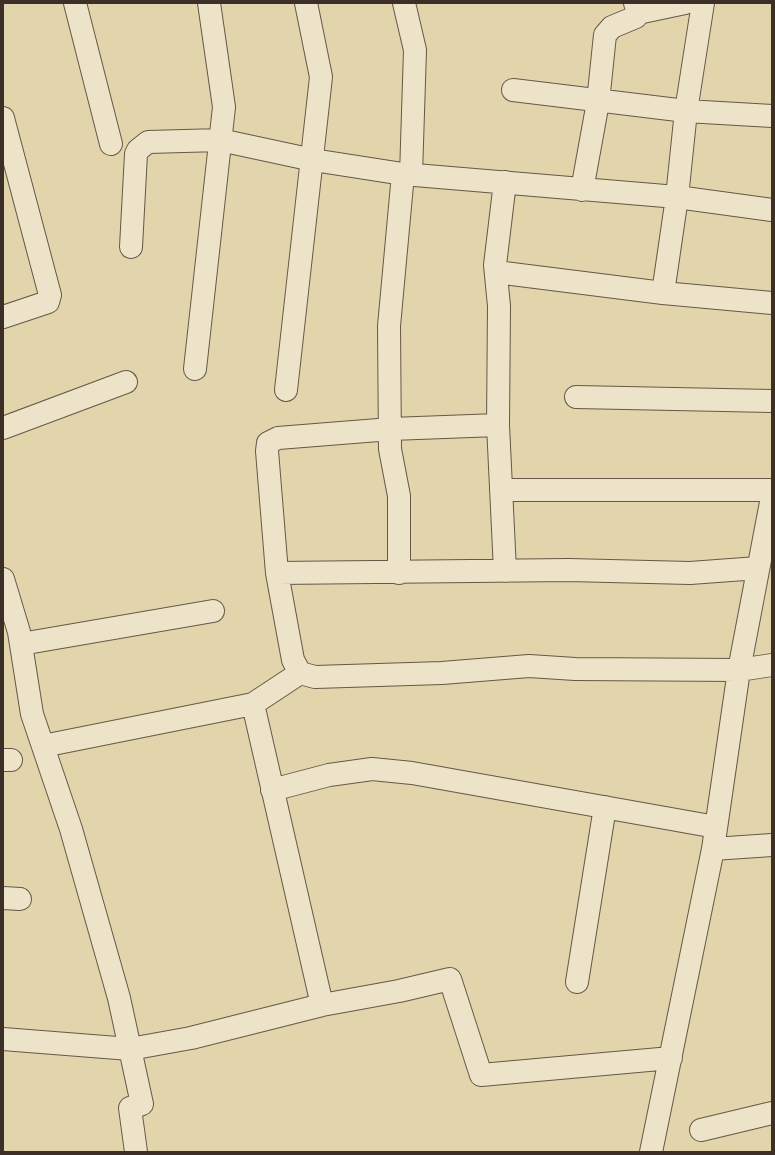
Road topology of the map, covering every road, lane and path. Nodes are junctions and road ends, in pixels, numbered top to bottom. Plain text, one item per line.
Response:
1 (75, 3) edge
2 (209, 3) edge
3 (306, 3) edge
4 (404, 3) edge
5 (685, 3) edge
6 (702, 3) edge
7 (636, 8) edge
8 (513, 90) dead end
9 (598, 102) junction
10 (686, 111) junction
11 (772, 116) edge
12 (3, 118) edge
13 (220, 140) junction
14 (112, 144) dead end
15 (313, 160) junction
16 (407, 175) junction
17 (505, 182) junction
18 (582, 190) junction
19 (677, 197) junction
20 (772, 210) edge
21 (131, 246) dead end
22 (496, 272) junction
23 (663, 293) junction
24 (772, 303) edge
25 (3, 317) edge
26 (195, 369) dead end
27 (126, 382) dead end
28 (286, 390) dead end
29 (576, 397) dead end
30 (772, 401) edge
31 (498, 424) junction
32 (3, 428) edge
33 (391, 429) junction
34 (501, 490) junction
35 (772, 490) edge
36 (772, 496) edge
37 (758, 568) junction
38 (505, 571) junction
39 (277, 573) junction
40 (398, 573) junction
41 (3, 579) edge
42 (212, 611) dead end
43 (21, 644) junction
44 (772, 665) edge
45 (739, 670) junction
46 (300, 673) junction
47 (253, 704) junction
48 (43, 746) junction
49 (272, 790) junction
50 (605, 807) junction
51 (716, 827) junction
52 (772, 845) edge
53 (713, 849) junction
54 (577, 982) dead end
55 (322, 1005) junction
56 (3, 1039) edge
57 (130, 1049) junction
58 (671, 1058) junction
59 (772, 1113) edge
60 (701, 1130) dead end
61 (136, 1152) edge
62 (651, 1152) edge

1 - 14 street
2 - 13 street
3 - 15 street
4 - 16 street
5 - 7 street
6 - 10 street
7 - 9 street
8 - 9 street
9 - 10 street
9 - 18 street
10 - 11 street
10 - 19 street
12 - 25 street
13 - 15 street
13 - 21 street
13 - 26 street
15 - 16 street
15 - 28 street
16 - 17 street
16 - 33 street
17 - 18 street
17 - 22 street
18 - 19 street
19 - 20 street
19 - 23 street
22 - 23 street
22 - 31 street
23 - 24 street
27 - 32 street
29 - 30 street
31 - 33 street
31 - 34 street
33 - 39 street
33 - 40 street
34 - 35 street
34 - 38 street
36 - 37 street
37 - 38 street
37 - 45 street
38 - 40 street
39 - 40 street
39 - 46 street
41 - 43 street
42 - 43 street
43 - 48 street
44 - 45 street
45 - 46 street
45 - 51 street
46 - 47 street
47 - 48 street
47 - 49 street
48 - 57 street
49 - 50 street
49 - 55 street
50 - 51 street
50 - 54 street
51 - 53 street
52 - 53 street
53 - 58 street
55 - 57 street
55 - 58 street
56 - 57 street
57 - 61 street
58 - 62 street
59 - 60 street

